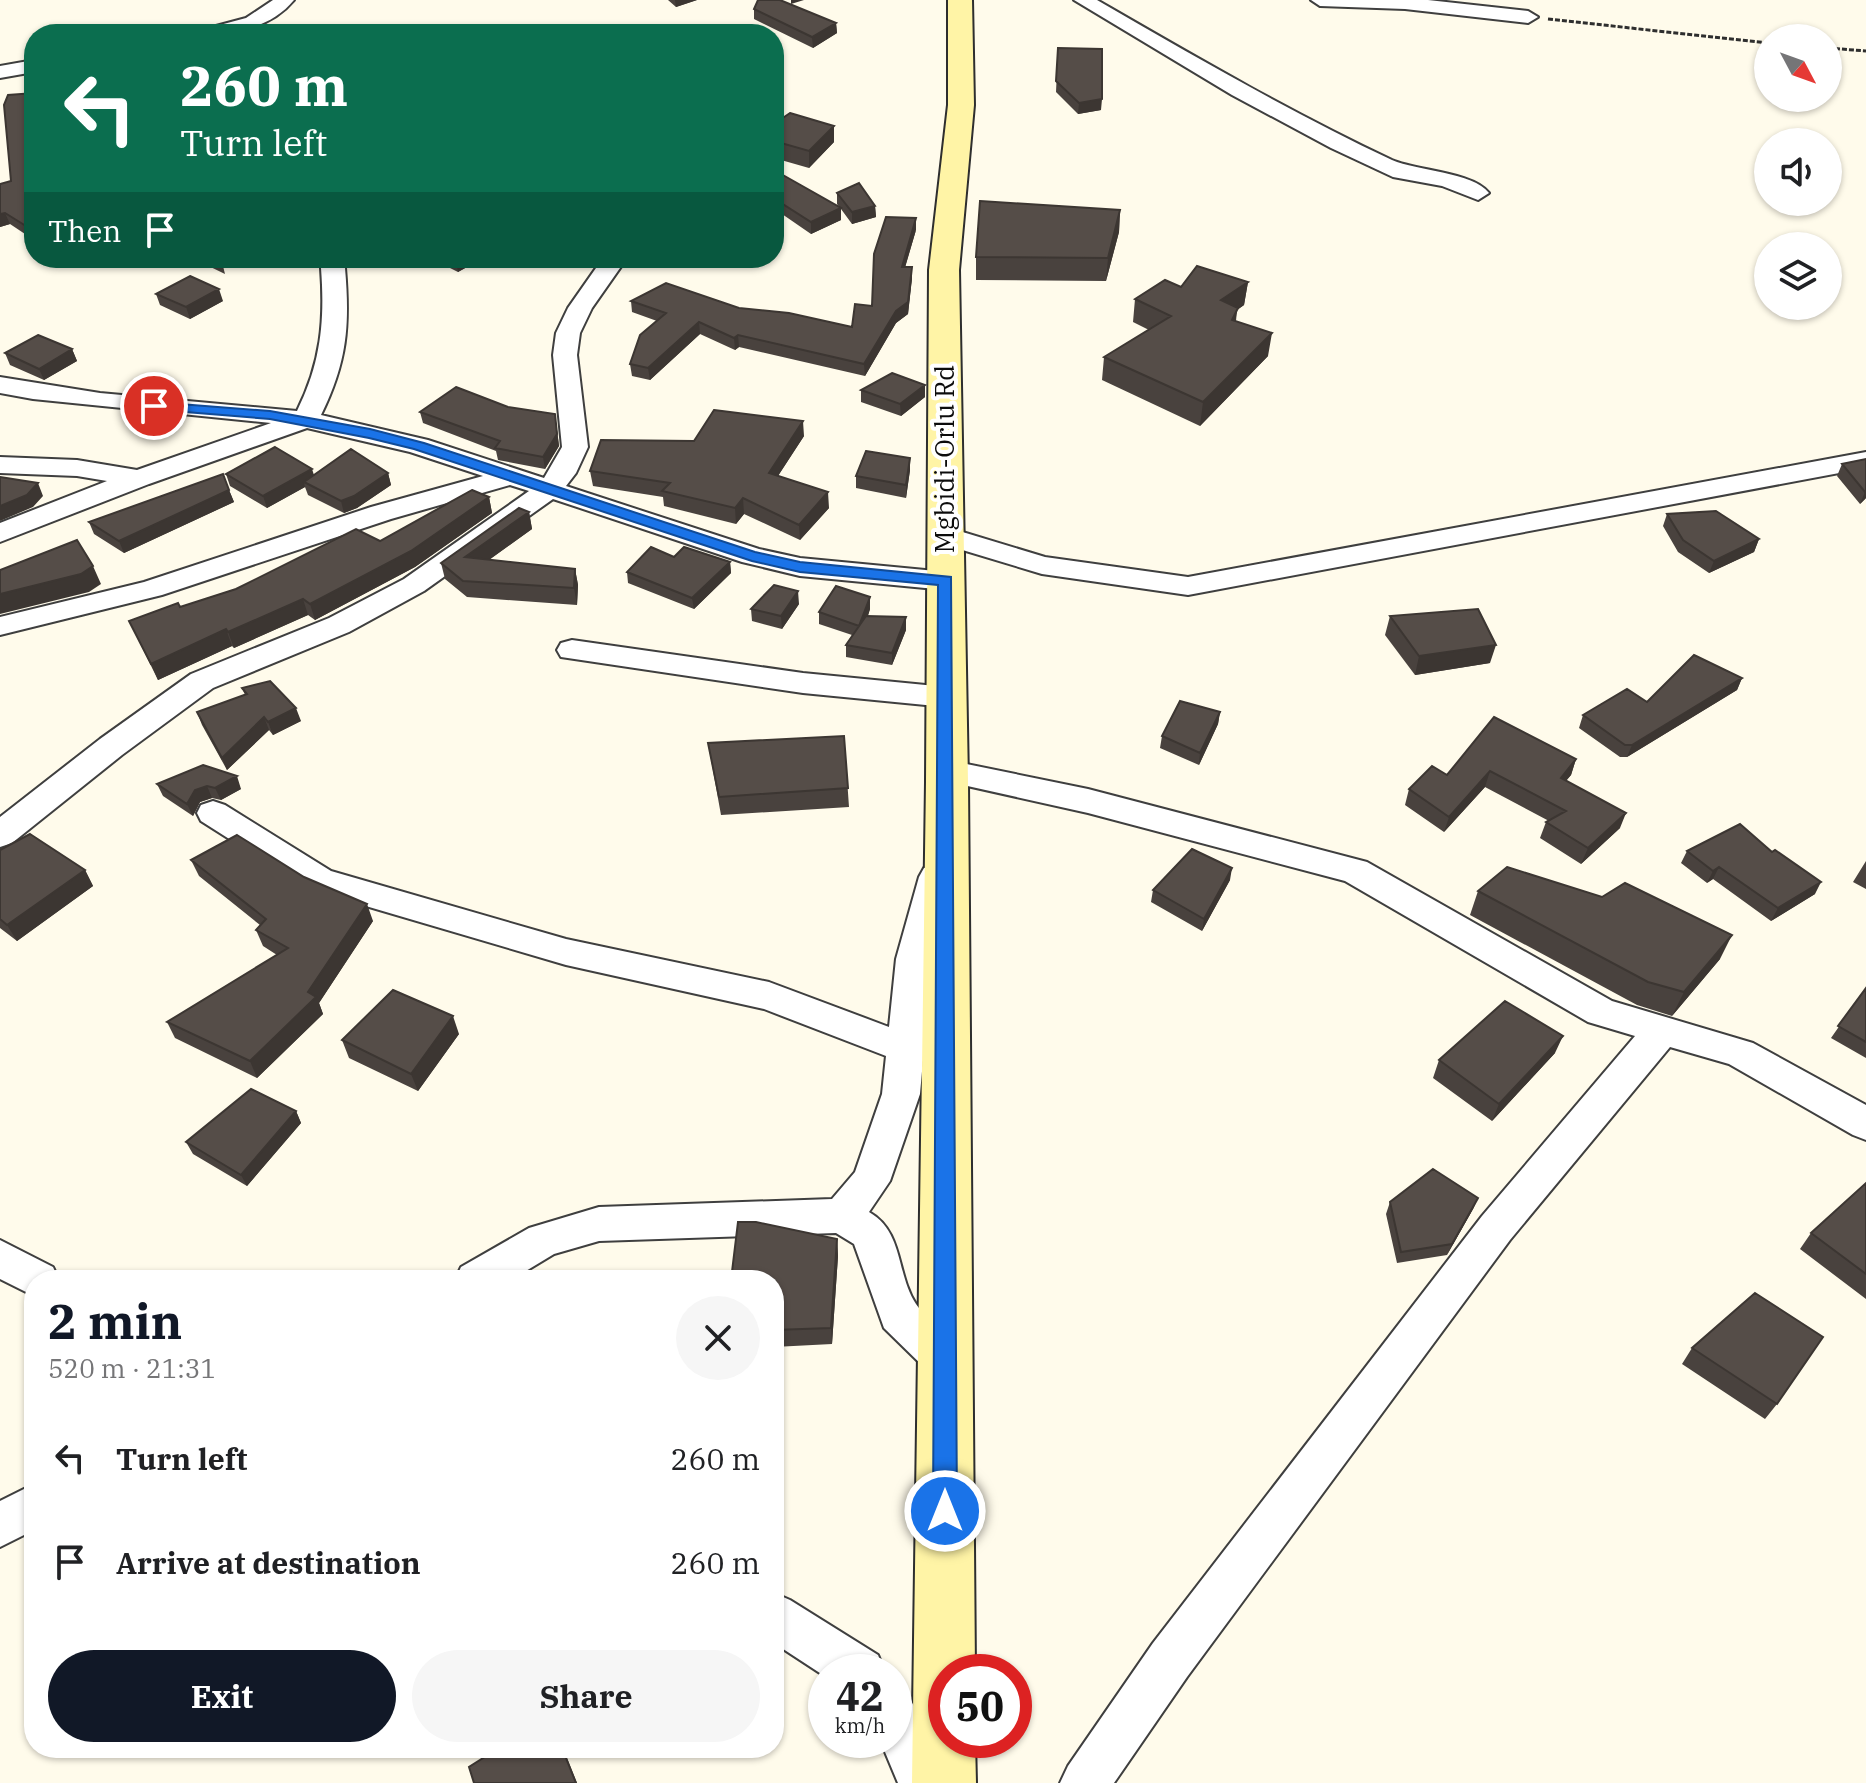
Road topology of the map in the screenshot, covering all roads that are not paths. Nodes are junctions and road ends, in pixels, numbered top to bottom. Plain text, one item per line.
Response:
1 (960, 0) edge
2 (1083, 0) edge
3 (1320, 0) edge
4 (271, 3) edge
5 (1528, 17) road end
6 (246, 24) edge
7 (24, 68) edge
8 (0, 72) edge
9 (1478, 193) dead end
10 (333, 268) dead end
11 (608, 268) edge
12 (0, 385) edge
13 (305, 420) junction
14 (0, 449) edge
15 (1866, 460) edge
16 (0, 465) edge
17 (33, 466) junction
18 (509, 477) junction
19 (139, 478) junction
20 (548, 490) junction
21 (0, 533) edge
22 (946, 536) junction
23 (946, 581) junction
24 (0, 626) edge
25 (572, 650) dead end
26 (946, 697) junction
27 (947, 771) junction
28 (213, 813) dead end
29 (0, 835) edge
30 (946, 838) junction
31 (1662, 1030) junction
32 (906, 1048) junction
33 (1866, 1124) edge
34 (842, 1216) junction
35 (0, 1258) edge
36 (492, 1270) edge
37 (24, 1272) edge
38 (945, 1359) junction
39 (24, 1512) edge
40 (0, 1525) edge
41 (784, 1622) edge
42 (833, 1654) edge
43 (912, 1758) edge
44 (923, 1783) edge
45 (944, 1783) edge
46 (1085, 1783) edge

1 - 22 main road, Mgbidi-Orlu Rd
2 - 9 street
3 - 5 street
4 - 6 street
7 - 8 street
10 - 13 street
11 - 20 street
12 - 13 street
13 - 18 street
13 - 19 street
14 - 17 street
15 - 22 street
16 - 17 street
17 - 19 street
18 - 20 street
18 - 24 street
19 - 21 street
20 - 23 street
20 - 29 street
22 - 23 main road, Mgbidi-Orlu Rd
23 - 26 main road, Mgbidi-Orlu Rd
25 - 26 street
26 - 27 main road, Mgbidi-Orlu Rd
27 - 30 main road, Mgbidi-Orlu Rd
27 - 31 street
28 - 32 street
30 - 32 street
30 - 38 main road, Mgbidi-Orlu Rd
31 - 33 street
31 - 46 street
32 - 34 street
34 - 36 street
34 - 38 street
35 - 37 street
38 - 45 main road, Mgbidi-Orlu Rd
39 - 40 street
41 - 42 street
43 - 44 street

